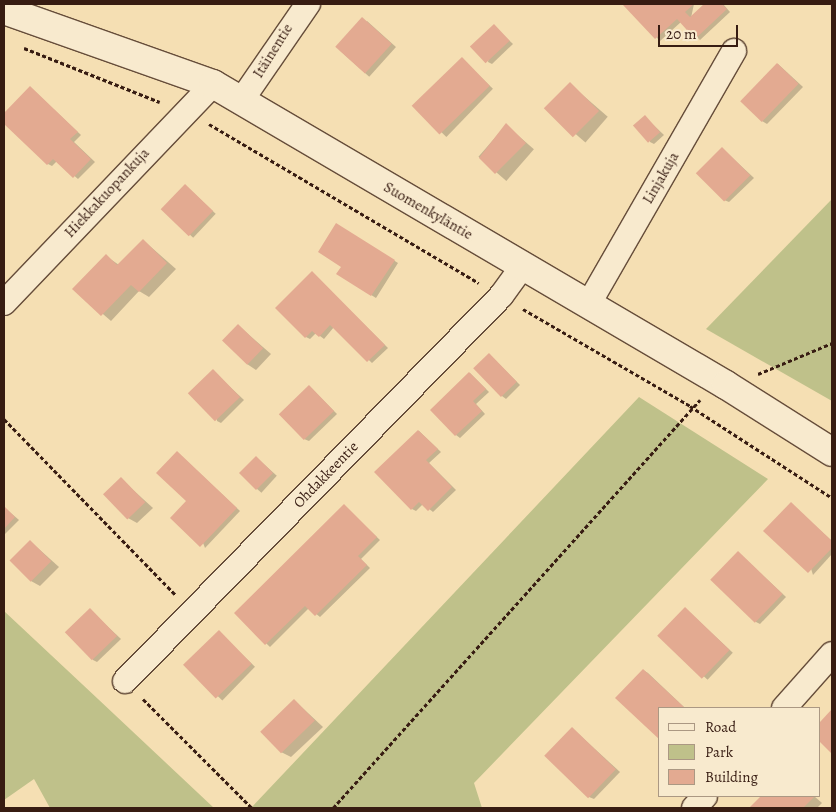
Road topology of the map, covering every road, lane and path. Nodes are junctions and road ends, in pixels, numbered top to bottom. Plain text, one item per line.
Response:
1 (308, 4) edge
2 (4, 10) edge
3 (18, 46) dead end
4 (734, 51) dead end
5 (212, 84) junction
6 (241, 101) junction
7 (184, 112) junction
8 (523, 266) junction
9 (501, 296) junction
10 (4, 303) edge
11 (588, 305) junction
12 (690, 406) junction
13 (4, 419) edge
14 (832, 452) edge
15 (832, 498) edge
16 (193, 611) junction
17 (832, 654) edge
18 (124, 681) joint
19 (785, 707) edge
20 (704, 797) edge
21 (252, 808) edge
22 (333, 808) edge
23 (694, 808) edge

1 - 6 street, Itäinentie
2 - 5 street, Suomenkyläntie
3 - 7 path
4 - 11 street, Linjakuja
5 - 6 street, Suomenkyläntie
5 - 7 street, Hiekkakuopankuja
6 - 8 street, Suomenkyläntie
7 - 9 path
7 - 10 street, Hiekkakuopankuja
8 - 9 street, Ohdakkeentie
8 - 11 street, Suomenkyläntie
9 - 12 path
9 - 16 street, Ohdakkeentie
11 - 14 street, Suomenkyläntie
12 - 15 path
12 - 22 path
13 - 16 path
16 - 18 street, Ohdakkeentie
17 - 19 street
18 - 21 path
20 - 23 street

